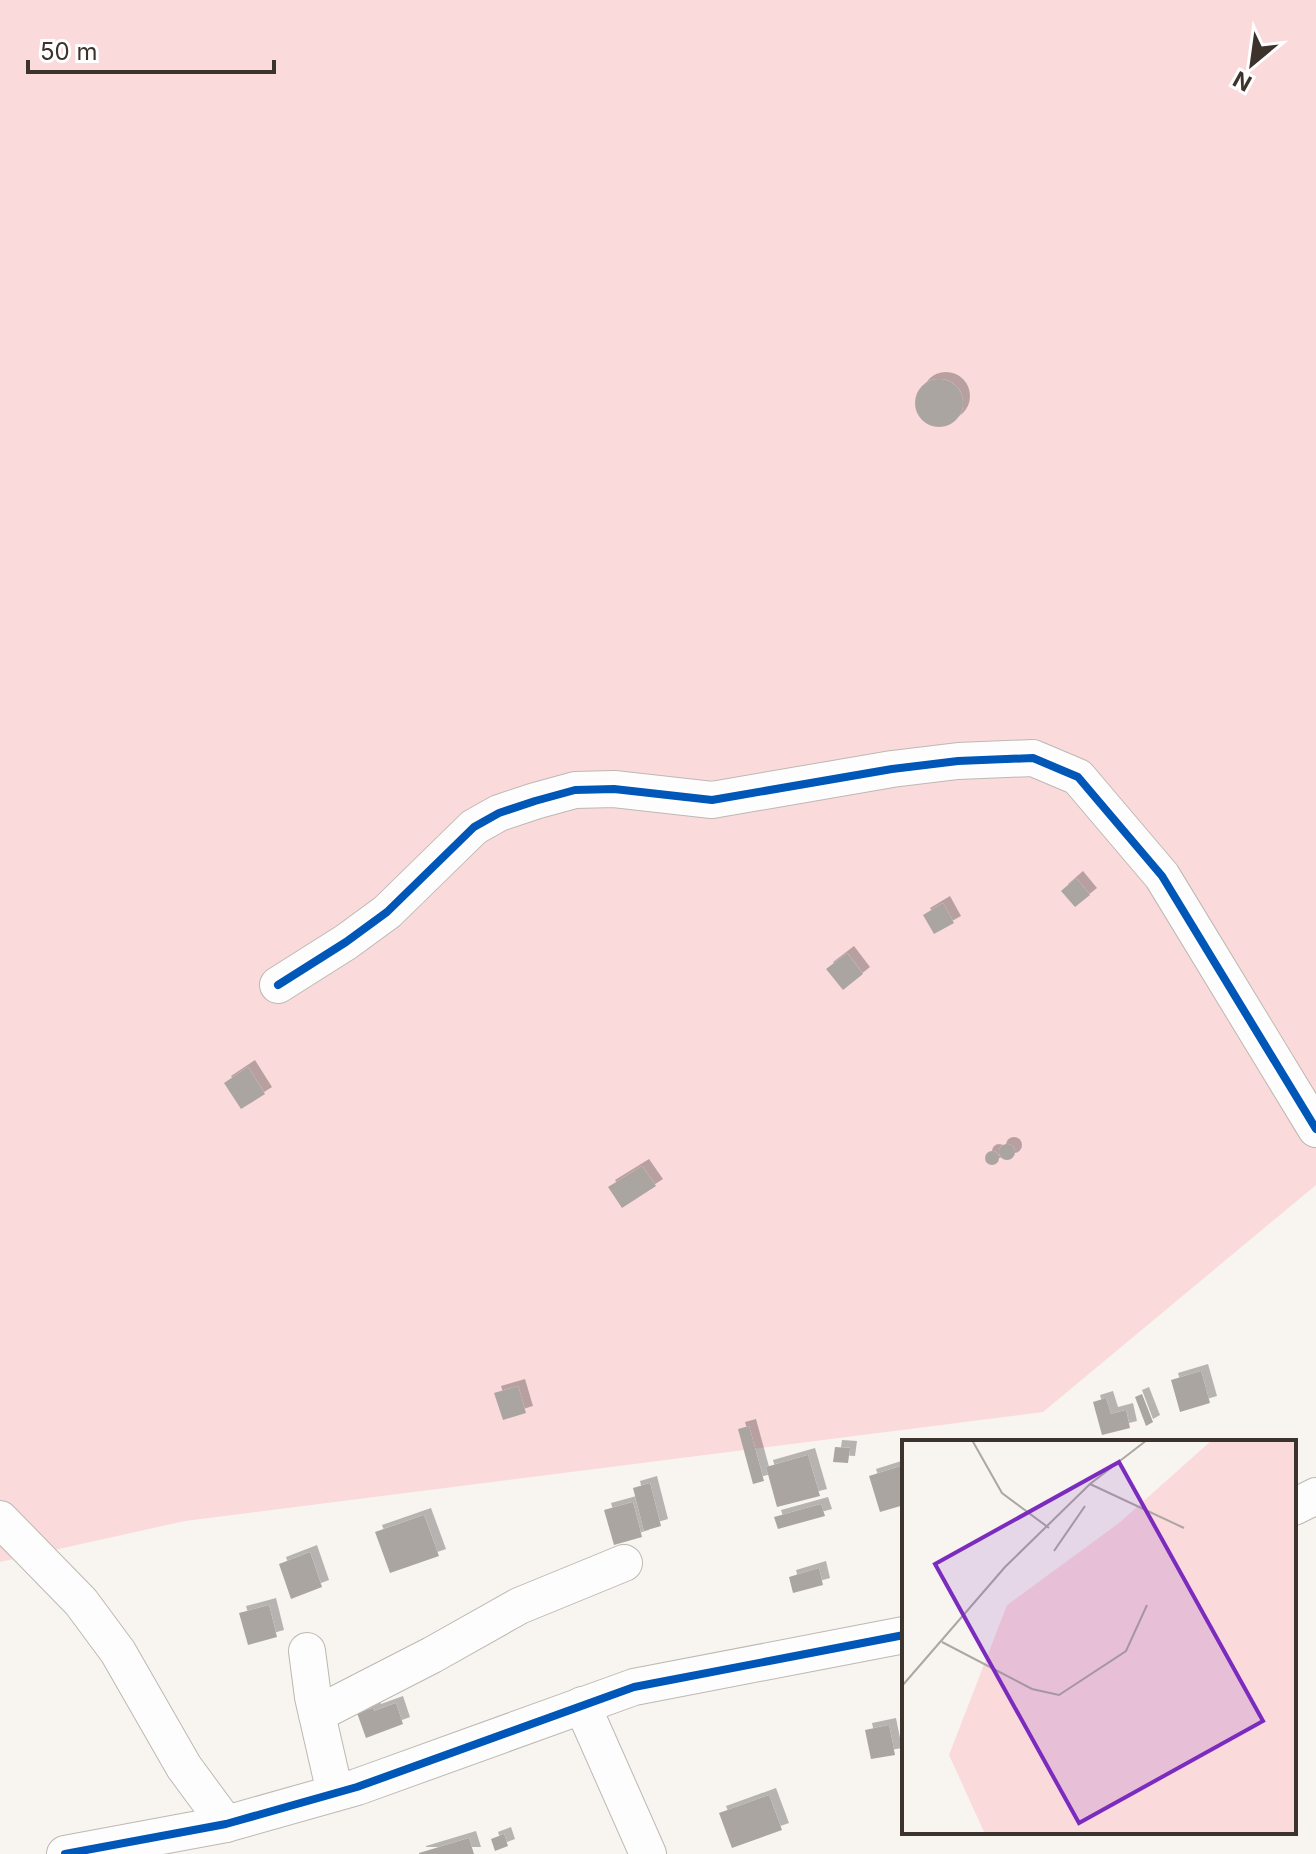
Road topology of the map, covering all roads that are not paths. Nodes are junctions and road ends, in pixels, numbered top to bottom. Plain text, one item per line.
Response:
1 (278, 985) dead end
2 (1316, 1129) edge
3 (1316, 1496) edge
4 (1296, 1506) edge
5 (0, 1519) edge
6 (624, 1563) dead end
7 (902, 1635) edge
8 (307, 1651) dead end
9 (582, 1705) junction
10 (317, 1714) junction
11 (335, 1793) junction
12 (226, 1824) junction
13 (65, 1854) edge
14 (648, 1854) edge

1 - 2 street
3 - 4 street
5 - 12 street
6 - 10 street
7 - 9 street
8 - 10 street
9 - 11 street
9 - 14 street
10 - 11 street
11 - 12 street
12 - 13 street

